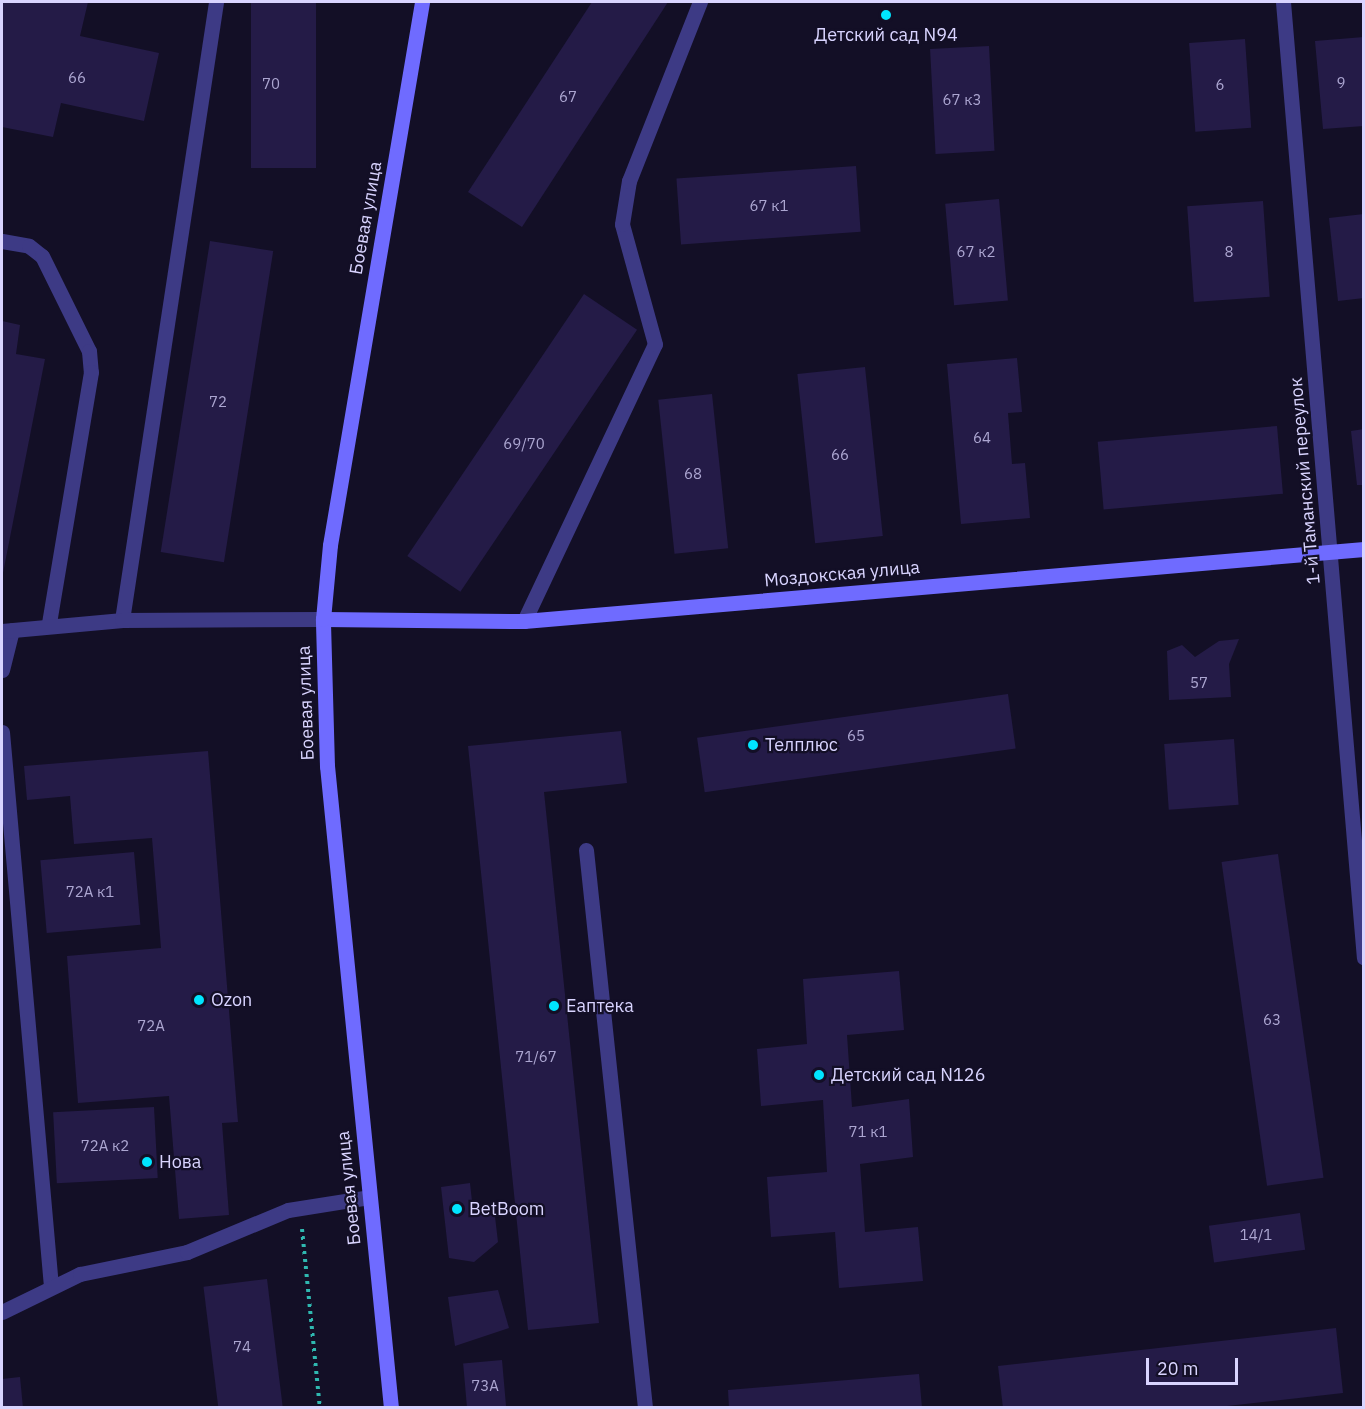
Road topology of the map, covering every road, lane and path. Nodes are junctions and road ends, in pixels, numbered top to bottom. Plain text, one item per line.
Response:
1 (216, 2) edge
2 (422, 2) edge
3 (700, 2) edge
4 (1282, 2) edge
5 (2, 241) edge
6 (1364, 549) edge
7 (1331, 552) junction
8 (323, 619) junction
9 (122, 620) junction
10 (524, 621) junction
11 (49, 624) junction
12 (7, 630) edge
13 (2, 670) edge
14 (2, 732) edge
15 (1358, 814) edge
16 (586, 850) dead end
17 (1364, 958) edge
18 (369, 1197) junction
19 (299, 1208) junction
20 (51, 1286) junction
21 (2, 1312) edge
22 (320, 1407) edge
23 (391, 1407) edge
24 (645, 1407) edge

1 - 9 street
2 - 8 main road, Боевая улица
3 - 10 street
4 - 7 street, 1-й Таманский переулок
5 - 11 street
6 - 7 main road, Моздокская улица
7 - 10 main road, Моздокская улица
7 - 15 street, 1-й Таманский переулок
8 - 9 street
8 - 10 main road, Моздокская улица
8 - 18 main road, Боевая улица
9 - 11 street
11 - 12 street
12 - 13 street
14 - 20 street
15 - 17 street, 1-й Таманский переулок
16 - 24 street
18 - 19 street
18 - 23 main road, Боевая улица
19 - 20 street
19 - 22 path
20 - 21 street

